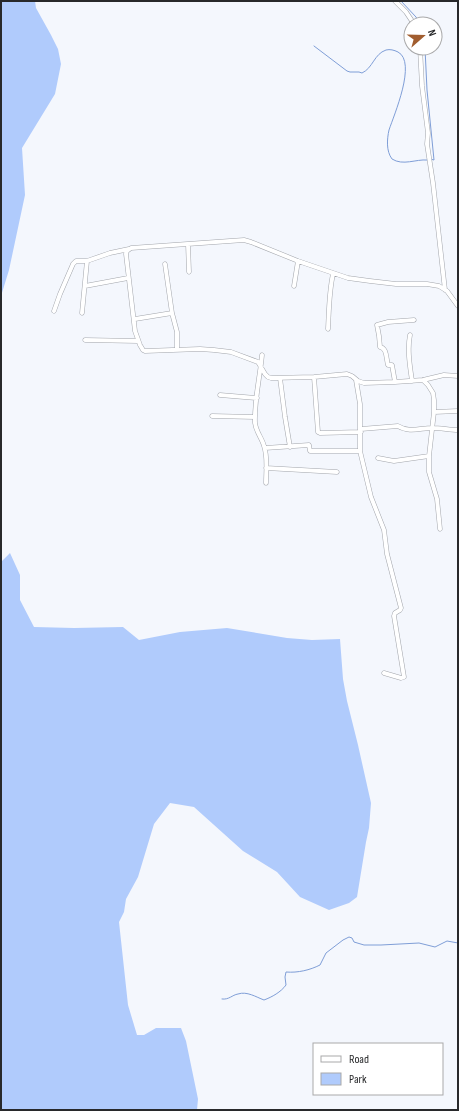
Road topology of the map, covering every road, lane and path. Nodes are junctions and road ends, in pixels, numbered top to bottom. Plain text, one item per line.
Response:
1 (395, 1) edge
2 (409, 16) edge
3 (420, 56) edge
4 (188, 244) junction
5 (131, 248) junction
6 (87, 261) junction
7 (298, 262) junction
8 (165, 264) dead end
9 (188, 272) dead end
10 (333, 274) junction
11 (128, 278) junction
12 (85, 286) junction
13 (294, 286) dead end
14 (445, 290) junction
15 (458, 306) edge
16 (54, 310) dead end
17 (82, 313) dead end
18 (172, 313) junction
19 (134, 319) junction
20 (414, 320) dead end
21 (328, 329) dead end
22 (410, 335) dead end
23 (84, 340) dead end
24 (138, 341) junction
25 (177, 349) junction
26 (262, 355) dead end
27 (261, 368) junction
28 (458, 376) edge
29 (314, 377) junction
30 (280, 378) junction
31 (356, 380) junction
32 (423, 380) junction
33 (412, 381) junction
34 (395, 382) junction
35 (220, 395) dead end
36 (257, 398) junction
37 (458, 411) edge
38 (434, 412) junction
39 (212, 416) dead end
40 (255, 418) junction
41 (432, 428) junction
42 (361, 430) junction
43 (458, 430) edge
44 (290, 447) junction
45 (265, 448) junction
46 (360, 451) junction
47 (429, 456) junction
48 (378, 458) dead end
49 (266, 468) junction
50 (337, 472) dead end
51 (266, 483) dead end
52 (440, 529) dead end
53 (384, 673) dead end

1 - 2 street
3 - 14 street
4 - 5 street
4 - 7 street
4 - 9 street
5 - 6 street
5 - 11 street
6 - 12 street
6 - 16 street
7 - 10 street
7 - 13 street
8 - 18 street
10 - 14 street
10 - 21 street
11 - 12 street
11 - 19 street
12 - 17 street
14 - 15 street
18 - 19 street
18 - 25 street
19 - 24 street
20 - 34 street
22 - 33 street
23 - 24 street
24 - 25 street
25 - 27 street
26 - 27 street
27 - 30 street
27 - 36 street
28 - 32 street
29 - 30 street
29 - 31 street
29 - 42 street
30 - 44 street
31 - 34 street
31 - 42 street
32 - 33 street
32 - 38 street
33 - 34 street
35 - 36 street
36 - 40 street
37 - 38 street
38 - 41 street
39 - 40 street
40 - 45 street
41 - 42 street
41 - 43 street
41 - 47 street
42 - 46 street
44 - 45 street
44 - 46 street
45 - 49 street
46 - 53 street
47 - 48 street
47 - 52 street
49 - 50 street
49 - 51 street

